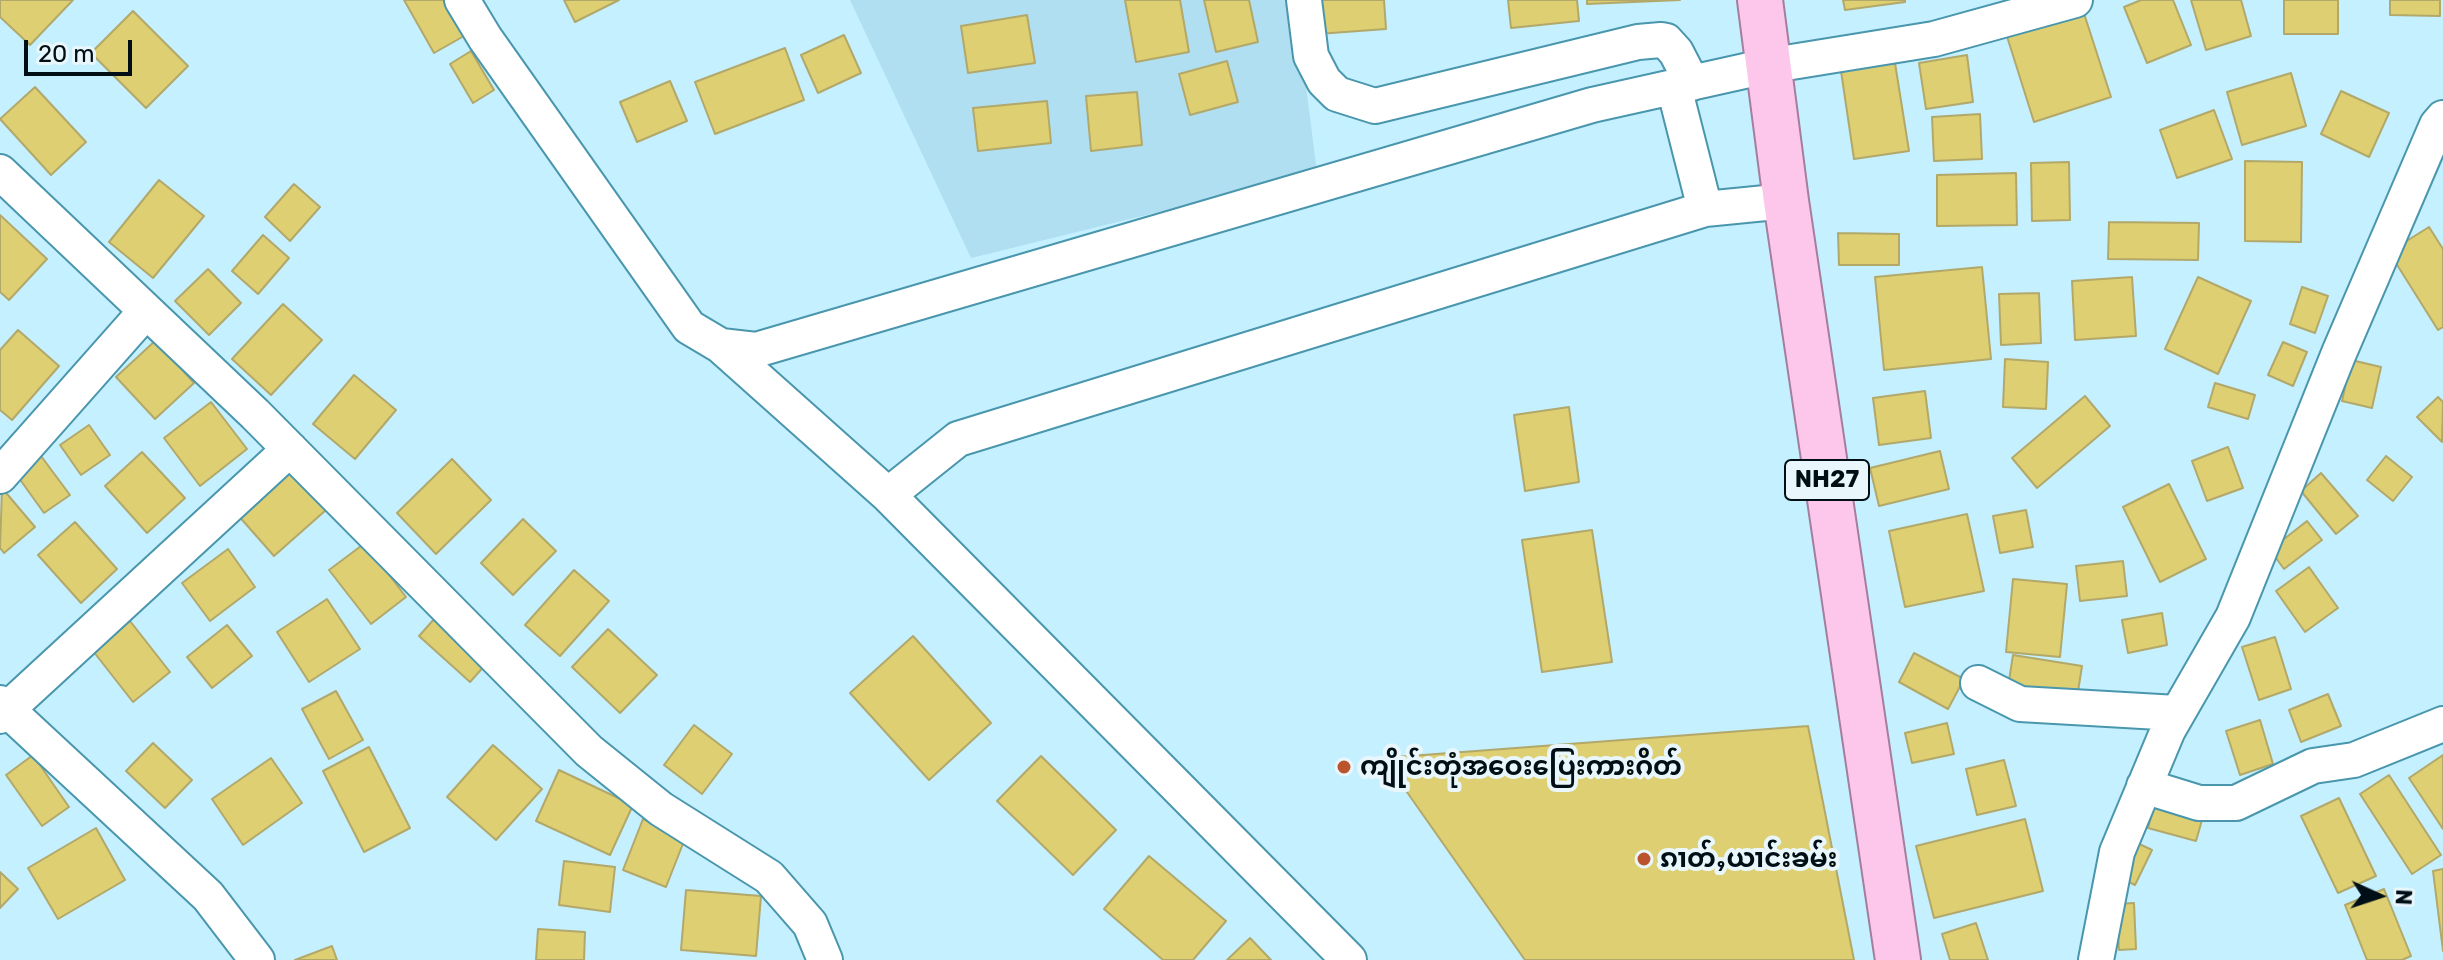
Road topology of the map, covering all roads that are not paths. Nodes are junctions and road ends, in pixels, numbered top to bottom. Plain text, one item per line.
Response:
1 (462, 0) edge
2 (1304, 0) edge
3 (1760, 0) edge
4 (2075, 0) edge
5 (1582, 56) junction
6 (1767, 66) junction
7 (1683, 85) junction
8 (1592, 105) junction
9 (2441, 127) edge
10 (0, 172) edge
11 (1786, 201) junction
12 (1705, 209) junction
13 (146, 311) junction
14 (721, 346) junction
15 (290, 449) junction
16 (0, 476) edge
17 (888, 495) junction
18 (1978, 683) dead end
19 (2, 709) edge
20 (2177, 713) junction
21 (2443, 724) edge
22 (2144, 786) junction
23 (257, 960) edge
24 (825, 960) edge
25 (1349, 960) edge
26 (1898, 960) edge
27 (2096, 960) edge

1 - 14 street
2 - 5 street
3 - 6 highway, NH27
4 - 6 street
5 - 7 street
5 - 8 street
6 - 7 street
6 - 11 highway, NH27
7 - 8 street
7 - 12 street
8 - 14 street
9 - 20 street
10 - 13 street
11 - 12 street
11 - 26 highway, NH27
12 - 17 street
13 - 15 street
13 - 16 street
14 - 17 street
15 - 19 street
15 - 24 street
17 - 25 street
18 - 20 street
19 - 23 street
20 - 22 street
21 - 22 street
22 - 27 street

